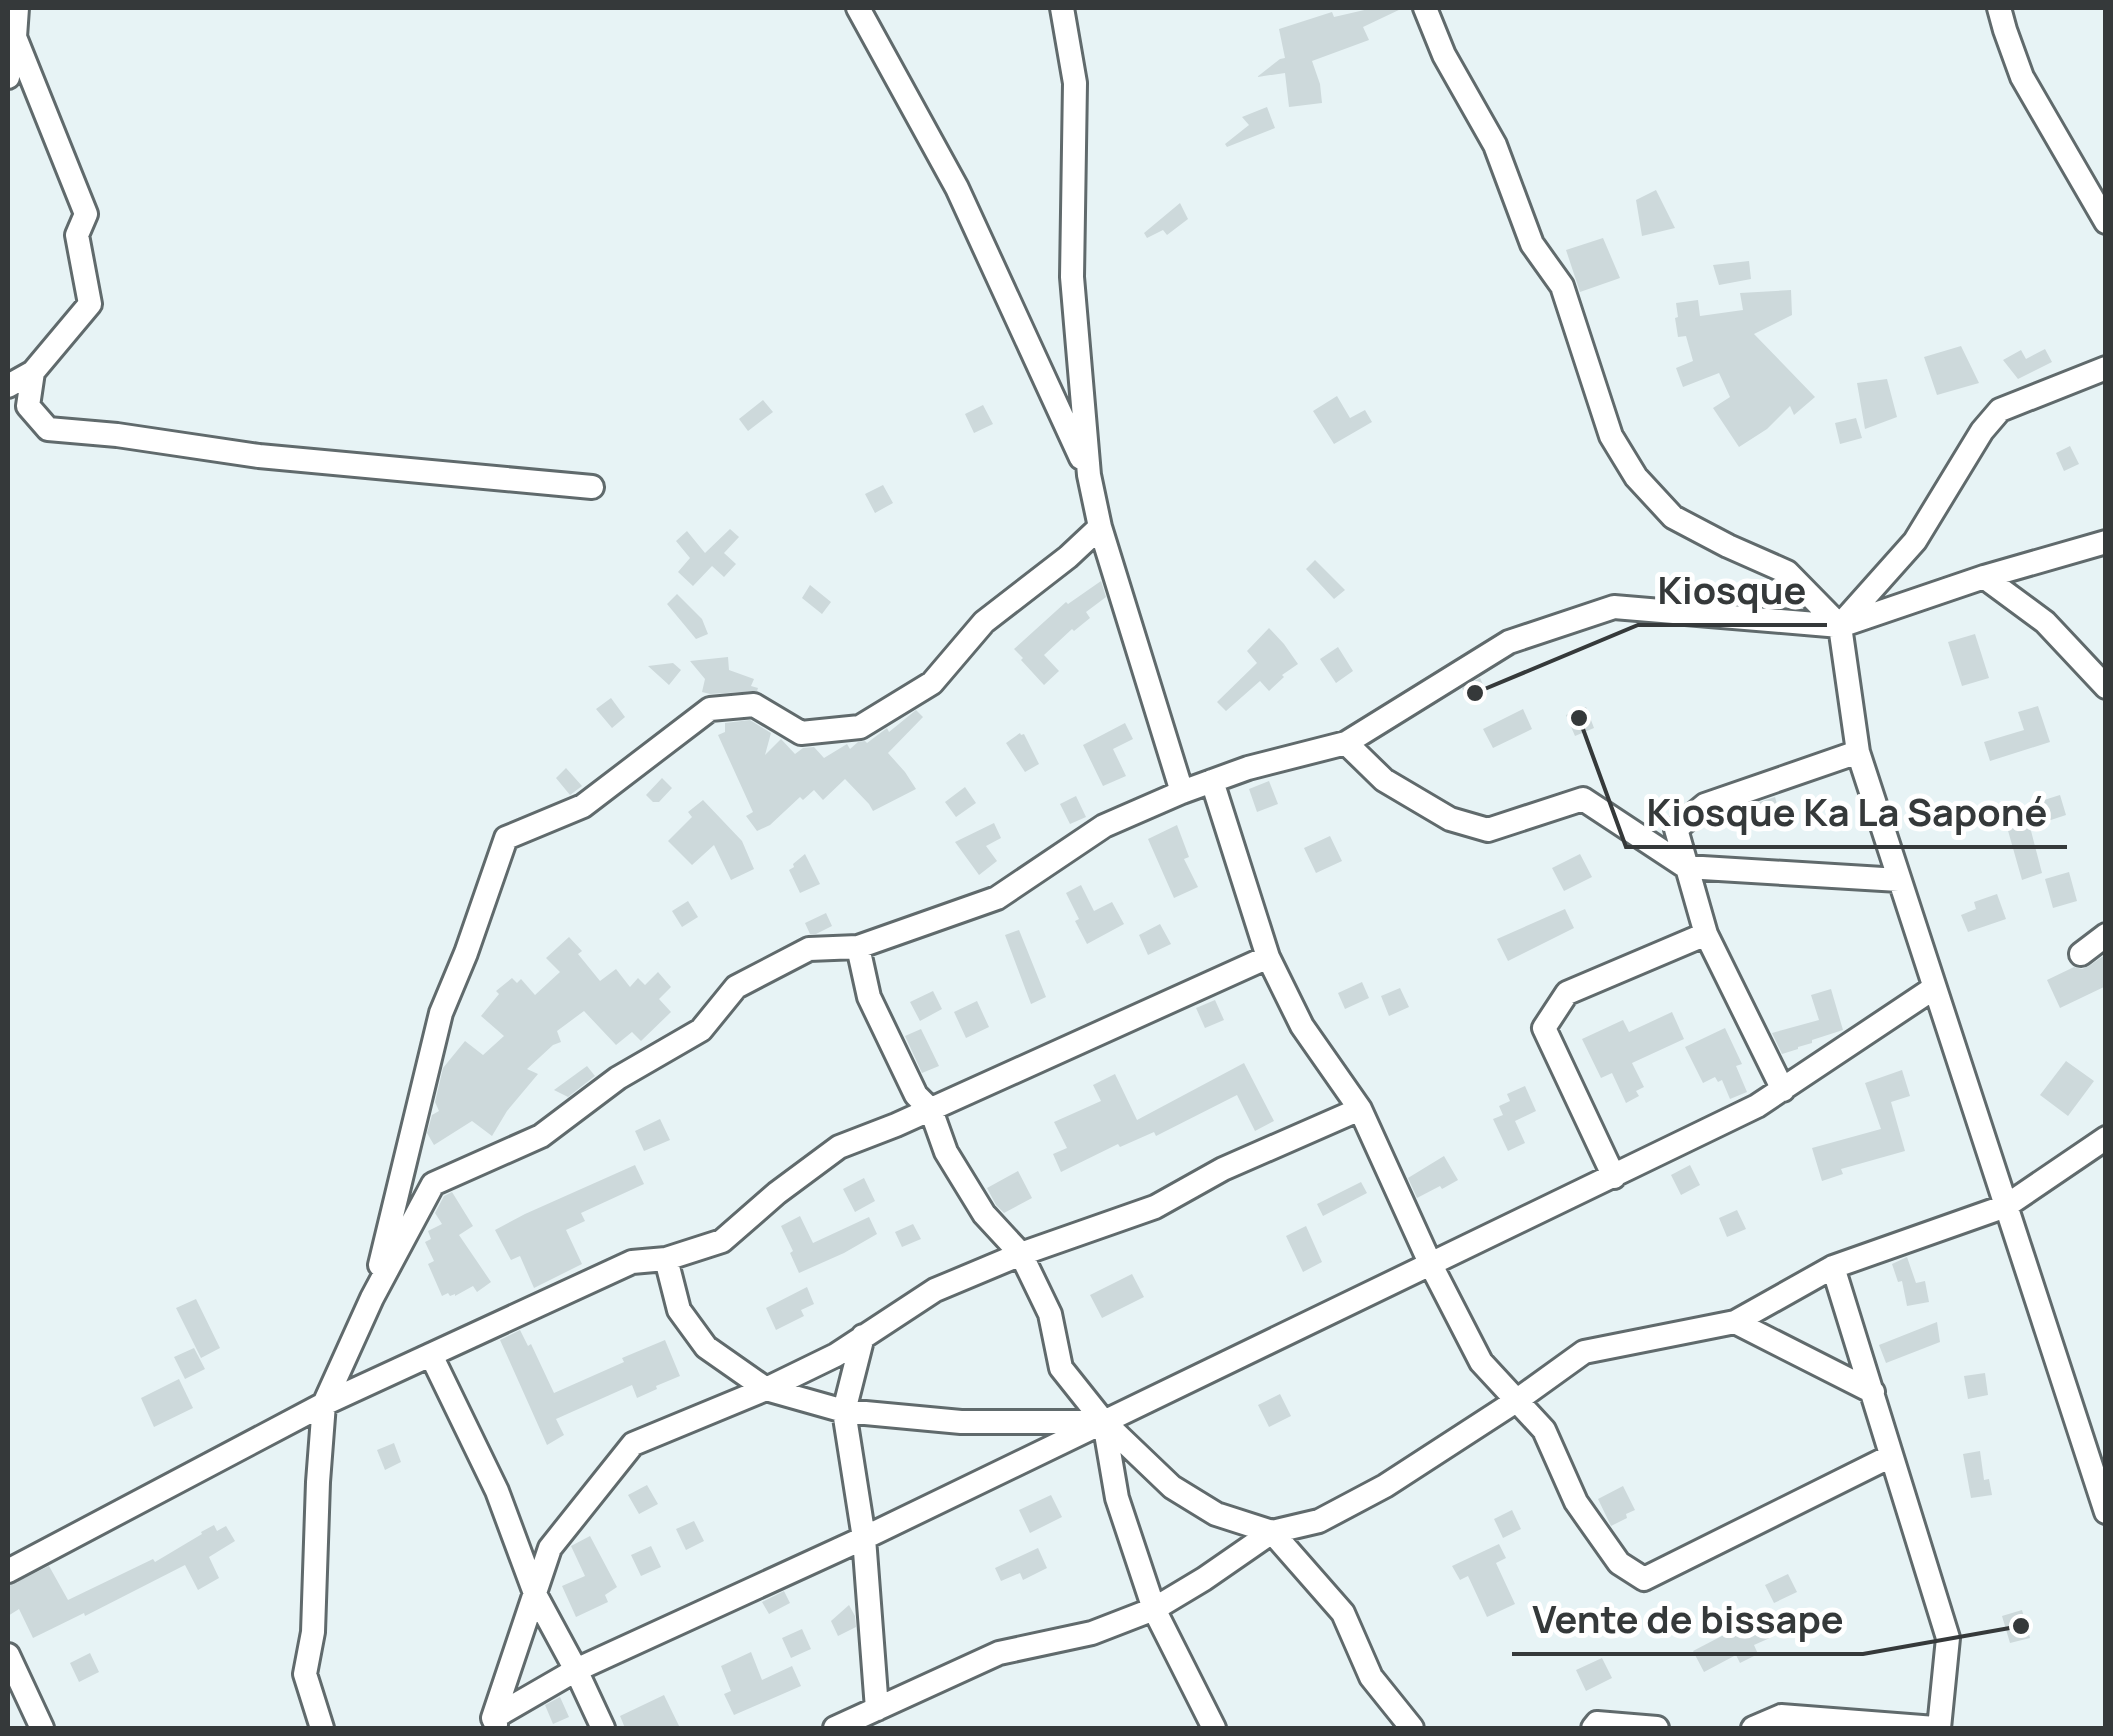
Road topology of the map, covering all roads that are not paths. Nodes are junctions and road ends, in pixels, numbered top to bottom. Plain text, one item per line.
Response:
1 (18, 8) edge
2 (858, 8) edge
3 (1062, 8) edge
4 (1425, 8) edge
5 (1999, 8) edge
6 (11, 27) edge
7 (8, 77) edge
8 (2106, 222) edge
9 (2106, 368) edge
10 (34, 372) junction
11 (8, 386) edge
12 (1088, 475) junction
13 (592, 488) dead end
14 (1100, 527) junction
15 (2106, 542) edge
16 (1984, 577) junction
17 (1840, 626) junction
18 (2106, 687) edge
19 (1346, 743) junction
20 (1858, 752) junction
21 (1212, 781) junction
22 (1182, 792) junction
23 (1686, 866) junction
24 (1899, 880) junction
25 (1706, 934) junction
26 (2106, 934) edge
27 (858, 947) junction
28 (2080, 954) dead end
29 (1268, 957) junction
30 (1934, 988) junction
31 (1782, 1090) junction
32 (1360, 1109) junction
33 (930, 1110) junction
34 (2106, 1138) edge
35 (1614, 1177) junction
36 (2006, 1206) junction
37 (1021, 1254) junction
38 (666, 1259) junction
39 (1430, 1263) junction
40 (1834, 1267) junction
41 (372, 1298) junction
42 (1735, 1322) junction
43 (863, 1336) junction
44 (431, 1355) junction
45 (766, 1389) junction
46 (1873, 1392) junction
47 (1516, 1400) junction
48 (324, 1404) junction
49 (844, 1412) junction
50 (1104, 1422) junction
51 (1891, 1456) junction
52 (2106, 1512) edge
53 (1272, 1532) junction
54 (864, 1538) junction
55 (8, 1571) edge
56 (536, 1596) junction
57 (1154, 1609) junction
58 (8, 1655) edge
59 (576, 1670) junction
60 (877, 1709) junction
61 (496, 1724) edge
62 (42, 1728) edge
63 (322, 1728) edge
64 (603, 1728) edge
65 (835, 1728) edge
66 (1214, 1728) edge
67 (1412, 1728) edge
68 (1592, 1728) edge
69 (1657, 1728) edge
70 (1752, 1728) edge
71 (1937, 1728) edge

1 - 6 street
2 - 12 street
3 - 12 street
4 - 17 street
5 - 8 street
6 - 7 street
6 - 10 street
9 - 17 street
10 - 11 street
10 - 13 street
12 - 14 street
14 - 22 street
14 - 41 street
15 - 16 street
16 - 17 street
16 - 18 street
17 - 19 street
17 - 20 street
19 - 21 street
19 - 23 street
20 - 23 street
20 - 24 street
21 - 22 street
21 - 29 street
22 - 27 street
23 - 24 street
23 - 25 street
24 - 30 street
25 - 31 street
25 - 35 street
26 - 28 street
27 - 33 street
27 - 41 street
29 - 32 street
29 - 33 street
30 - 31 street
30 - 36 street
31 - 35 street
32 - 37 street
32 - 39 street
33 - 37 street
33 - 38 street
34 - 36 street
35 - 39 street
36 - 40 street
36 - 52 street
37 - 43 street
37 - 50 street
38 - 44 street
38 - 45 street
39 - 47 street
39 - 50 street
40 - 42 street
40 - 46 street
41 - 48 street
42 - 46 street
42 - 47 street
43 - 45 street
43 - 49 street
44 - 48 street
44 - 56 street
45 - 49 street
45 - 56 street
46 - 51 street
47 - 51 street
47 - 53 street
48 - 55 street
48 - 63 street
49 - 50 street
49 - 54 street
50 - 53 street
50 - 54 street
50 - 57 street
51 - 71 street
53 - 57 street
53 - 67 street
54 - 59 street
54 - 60 street
56 - 59 street
56 - 61 street
57 - 60 street
57 - 66 street
58 - 62 street
59 - 61 street
59 - 64 street
60 - 65 street
68 - 69 street
70 - 71 street

